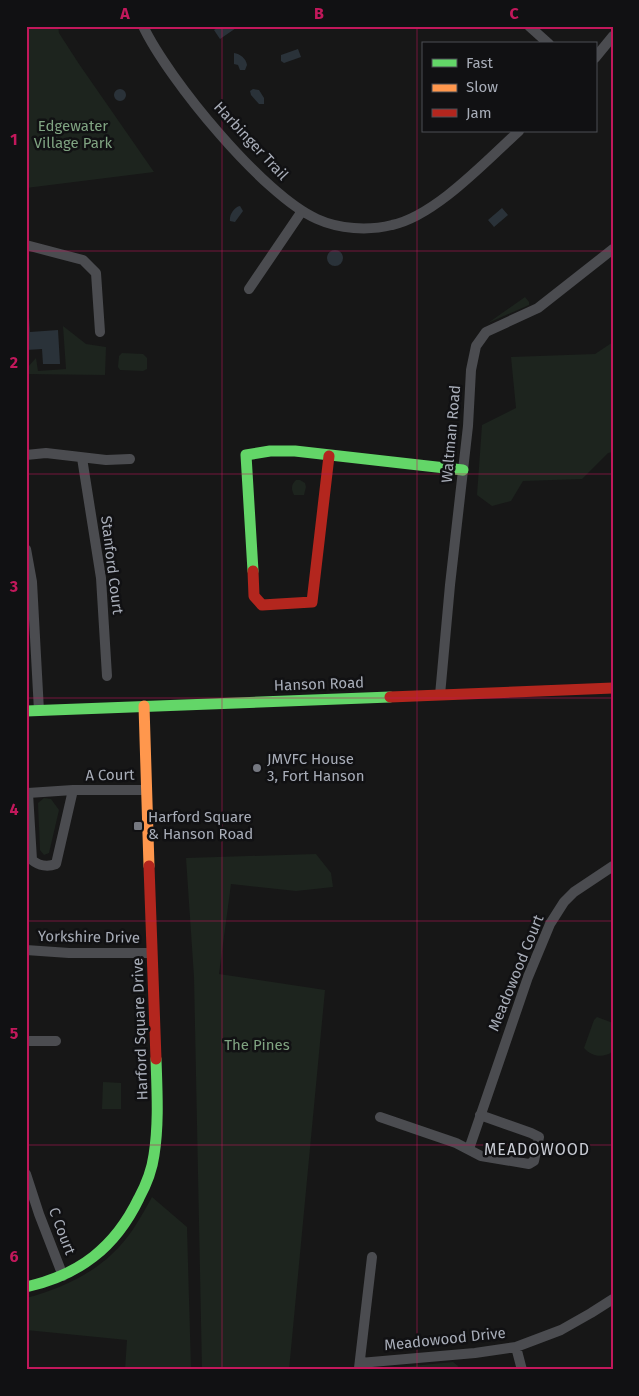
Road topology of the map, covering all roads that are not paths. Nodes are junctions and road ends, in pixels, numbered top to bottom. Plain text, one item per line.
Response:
1 (144, 26) edge
2 (529, 26) edge
3 (613, 36) edge
4 (547, 42) edge
5 (596, 57) edge
6 (518, 132) edge
7 (302, 211) junction
8 (26, 245) edge
9 (613, 249) edge
10 (248, 289) dead end
11 (100, 332) dead end
12 (26, 455) edge
13 (329, 456) junction
14 (82, 458) junction
15 (130, 459) dead end
16 (463, 470) junction
17 (26, 549) edge
18 (107, 676) dead end
19 (613, 688) edge
20 (440, 695) junction
21 (144, 706) junction
22 (39, 711) junction
23 (26, 712) edge
24 (73, 790) junction
25 (147, 790) junction
26 (613, 866) edge
27 (26, 950) edge
28 (152, 953) junction
29 (26, 1041) edge
30 (56, 1041) dead end
31 (480, 1115) junction
32 (380, 1117) dead end
33 (469, 1148) junction
34 (26, 1174) edge
35 (30, 1198) edge
36 (372, 1258) dead end
37 (63, 1276) junction
38 (26, 1288) edge
39 (613, 1299) edge
40 (516, 1346) junction
41 (359, 1367) edge
42 (522, 1370) edge

1 - 7 street, Harbinger Trail
2 - 4 street
3 - 5 street
6 - 7 street, Harbinger Trail
7 - 10 street
8 - 11 street
9 - 16 street, Waltman Road
12 - 14 street
13 - 13 street
13 - 16 street
14 - 15 street
14 - 18 street, Stanford Court
16 - 20 street, Waltman Road
17 - 22 street
19 - 20 street, Hanson Road
20 - 21 street, Hanson Road
21 - 22 street, Hanson Road
21 - 25 street, Harford Square Drive
22 - 23 street, Hanson Road
24 - 24 street, A Court
24 - 25 street, A Court
25 - 28 street, Harford Square Drive
26 - 31 street, Meadowood Court
27 - 28 street, Yorkshire Drive
28 - 37 street, Harford Square Drive
29 - 30 street
31 - 33 street, Meadowood Court
31 - 33 street
32 - 33 street
34 - 35 street, C Court
35 - 37 street, C Court
36 - 41 street, Meadowood Drive
37 - 38 street, Harford Square Drive
39 - 40 street, Meadowood Drive
40 - 41 street, Meadowood Drive
40 - 42 street

